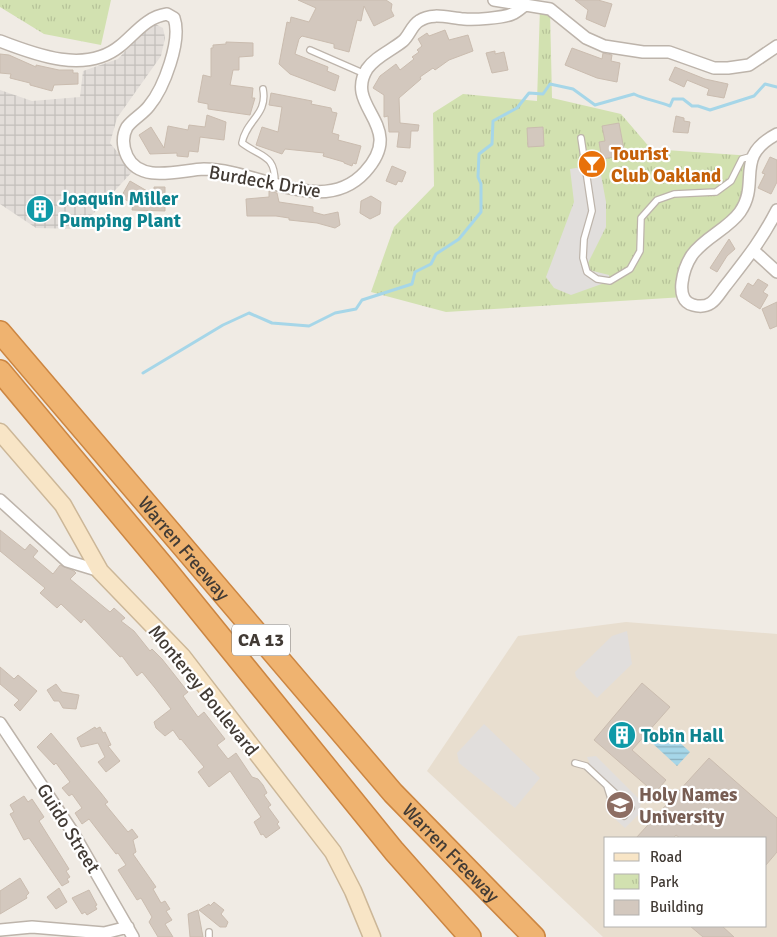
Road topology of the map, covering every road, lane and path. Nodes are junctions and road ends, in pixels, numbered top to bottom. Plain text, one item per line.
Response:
1 (494, 0) edge
2 (525, 6) junction
3 (0, 41) edge
4 (777, 46) edge
5 (310, 50) dead end
6 (365, 74) junction
7 (263, 89) dead end
8 (777, 134) edge
9 (582, 138) dead end
10 (753, 156) junction
11 (275, 183) junction
12 (777, 210) edge
13 (754, 251) junction
14 (777, 272) edge
15 (0, 332) edge
16 (0, 371) edge
17 (0, 432) edge
18 (0, 500) edge
19 (100, 571) junction
20 (0, 723) edge
21 (575, 763) dead end
22 (607, 786) junction
23 (0, 930) edge
24 (131, 932) edge
25 (372, 937) edge
26 (470, 937) edge
27 (534, 937) edge

1 - 2 street
2 - 4 street
2 - 6 street
3 - 11 street, Burdeck Drive
5 - 6 lane
6 - 11 street, Burdeck Drive
7 - 11 lane
8 - 10 street
9 - 10 lane
10 - 13 street
12 - 13 street
13 - 14 street
15 - 27 highway, Warren Freeway / CA 13
16 - 26 highway, Warren Freeway / CA 13
17 - 19 street, Monterey Boulevard
18 - 19 street
19 - 25 street, Monterey Boulevard
20 - 24 street, Guido Street
21 - 22 lane
22 - 22 lane
23 - 24 street

